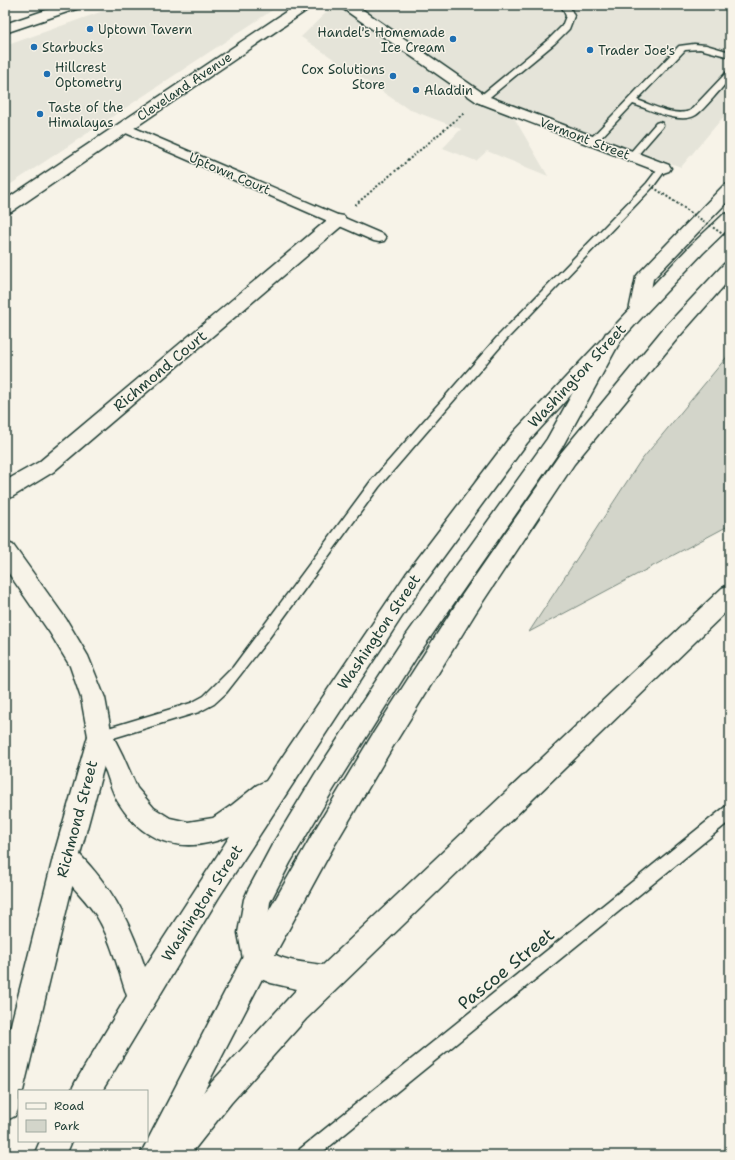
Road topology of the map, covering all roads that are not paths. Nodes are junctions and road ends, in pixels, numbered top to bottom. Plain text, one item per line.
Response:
1 (74, 5) edge
2 (305, 5) edge
3 (347, 5) edge
4 (565, 5) edge
5 (5, 29) edge
6 (730, 55) edge
7 (730, 74) edge
8 (482, 99) junction
9 (632, 101) junction
10 (659, 125) dead end
11 (123, 127) junction
12 (593, 141) junction
13 (632, 156) junction
14 (663, 168) joint
15 (730, 189) edge
16 (5, 208) edge
17 (730, 218) edge
18 (338, 220) junction
19 (379, 238) dead end
20 (730, 268) edge
21 (638, 311) junction
22 (613, 338) junction
23 (5, 491) edge
24 (5, 551) edge
25 (730, 594) edge
26 (100, 736) junction
27 (280, 783) junction
28 (730, 812) edge
29 (66, 858) junction
30 (257, 959) junction
31 (328, 979) junction
32 (142, 998) junction
33 (87, 1090) edge
34 (5, 1106) edge
35 (56, 1142) edge
36 (49, 1155) edge
37 (155, 1155) edge
38 (171, 1155) edge
39 (306, 1155) edge

1 - 5 main road
2 - 11 main road, Cleveland Avenue
3 - 8 main road, Vermont Street
4 - 8 lane
6 - 9 lane
7 - 9 lane
8 - 12 main road, Vermont Street
9 - 12 lane
10 - 13 lane
11 - 16 main road, Cleveland Avenue
11 - 18 street, Uptown Court
12 - 13 main road, Vermont Street
13 - 14 main road, Vermont Street
14 - 26 lane, Vermont Street
15 - 21 main road
17 - 21 main road, Washington Street
18 - 19 street, Uptown Court
18 - 23 main road, Richmond Court
20 - 30 main road
21 - 22 main road, Washington Street
22 - 27 main road, Washington Street
22 - 30 main road
24 - 26 main road, Richmond Street
25 - 31 main road
26 - 27 main road
26 - 29 main road, Richmond Street
27 - 32 main road, Washington Street
28 - 39 lane, Pascoe Street
29 - 32 main road
29 - 34 main road, Richmond Street
30 - 31 main road
30 - 37 main road
31 - 38 main road
32 - 33 main road, Washington Street
35 - 36 main road

